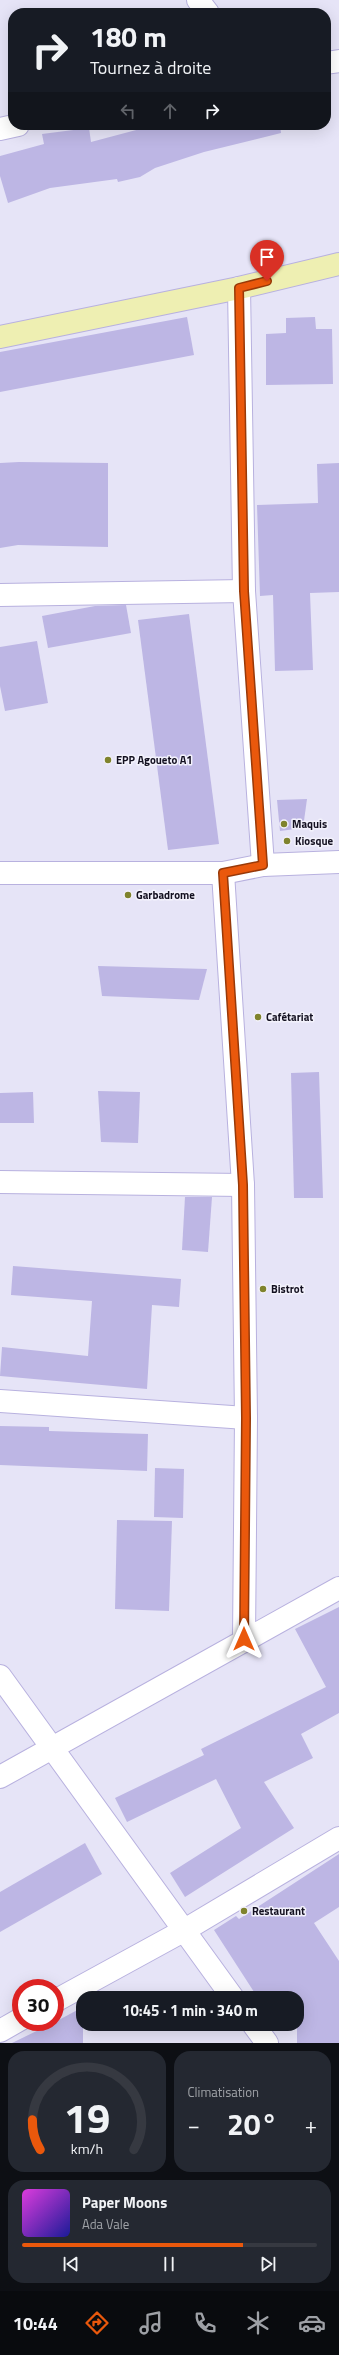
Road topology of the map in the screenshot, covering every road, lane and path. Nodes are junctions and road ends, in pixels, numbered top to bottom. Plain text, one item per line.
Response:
1 (198, 0) edge
2 (204, 8) edge
3 (339, 264) edge
4 (239, 288) junction
5 (0, 337) edge
6 (244, 591) junction
7 (0, 595) edge
8 (339, 862) edge
9 (263, 865) junction
10 (0, 873) edge
11 (223, 873) junction
12 (0, 1182) edge
13 (243, 1185) junction
14 (0, 1401) edge
15 (246, 1418) junction
16 (339, 1588) edge
17 (244, 1639) junction
18 (0, 1676) edge
19 (52, 1747) junction
20 (0, 1777) edge
21 (339, 1838) edge
22 (183, 1930) junction
23 (228, 1991) edge
24 (64, 1996) edge
25 (12, 2024) edge
26 (0, 2031) edge
27 (258, 2031) edge
28 (267, 2043) edge

1 - 2 street
3 - 4 street
4 - 5 street
4 - 6 street
6 - 7 street
6 - 9 street
8 - 9 street
9 - 11 street
10 - 11 street
11 - 13 street
12 - 13 street
13 - 15 street
14 - 15 street
15 - 17 street
16 - 17 street
17 - 19 street
18 - 19 street
19 - 20 street
19 - 22 street
21 - 22 street
22 - 23 street
22 - 24 street
25 - 26 street
27 - 28 street

